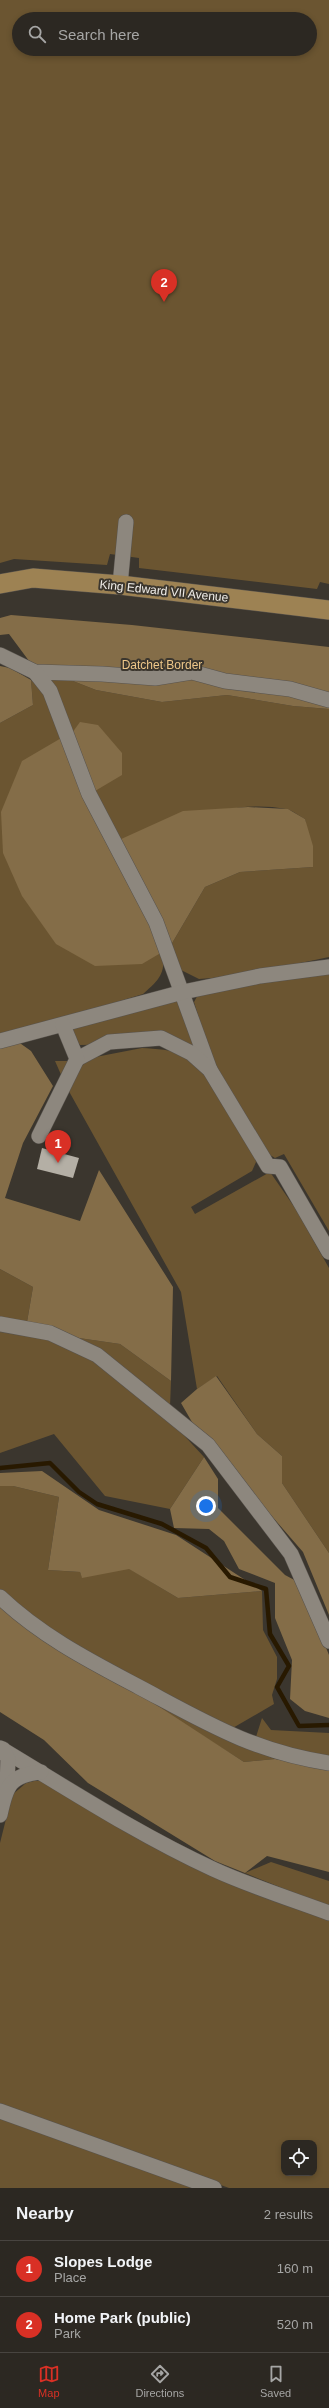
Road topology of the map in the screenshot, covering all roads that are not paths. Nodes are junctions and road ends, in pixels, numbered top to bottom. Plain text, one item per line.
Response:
1 (126, 522) dead end
2 (0, 584) edge
3 (120, 586) junction
4 (329, 607) edge
5 (0, 655) edge
6 (36, 672) junction
7 (329, 700) edge
8 (329, 967) edge
9 (183, 992) junction
10 (63, 1025) junction
11 (0, 1041) edge
12 (77, 1059) junction
13 (210, 1070) junction
14 (38, 1136) dead end
15 (329, 1252) edge
16 (0, 1324) edge
17 (0, 1597) edge
18 (329, 1641) edge
19 (1, 1749) edge
20 (329, 1763) edge
21 (41, 1772) junction
22 (7, 1787) junction
23 (0, 1815) edge
24 (329, 1914) edge
25 (0, 2111) edge
26 (214, 2188) edge

1 - 3 lane
2 - 3 main road, King Edward VII Avenue
3 - 4 main road, King Edward VII Avenue
5 - 6 lane
6 - 7 lane
6 - 9 lane
8 - 9 lane
9 - 10 lane
9 - 13 lane
10 - 11 lane
10 - 12 lane
12 - 13 lane
12 - 14 lane
13 - 15 lane
16 - 18 lane
17 - 20 lane
19 - 21 lane
19 - 22 lane
21 - 22 lane
21 - 24 lane
22 - 23 lane
25 - 26 lane

